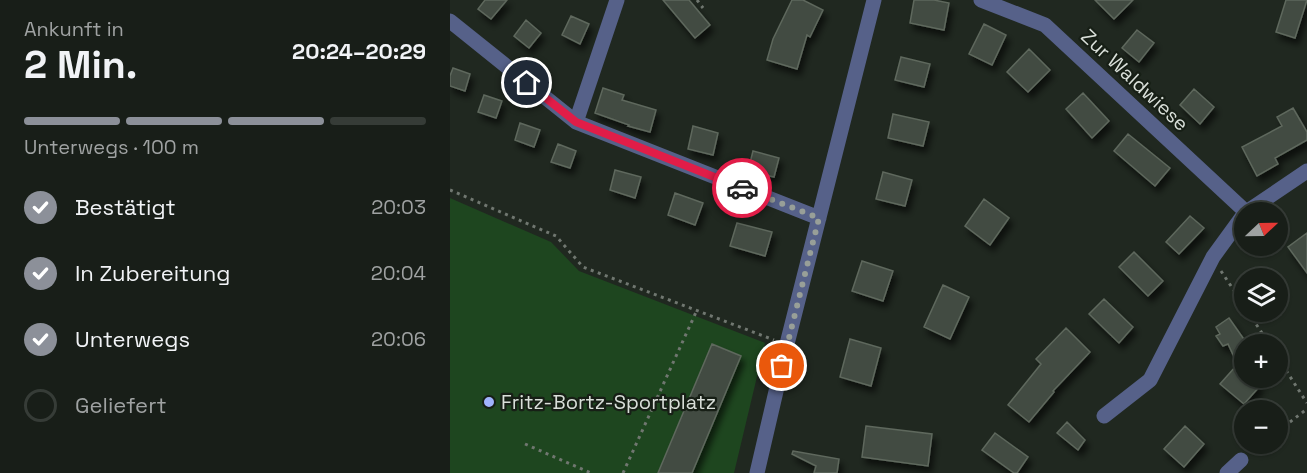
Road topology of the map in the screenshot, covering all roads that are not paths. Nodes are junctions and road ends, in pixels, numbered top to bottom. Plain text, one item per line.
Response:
1 (617, 0) edge
2 (874, 0) edge
3 (981, 0) edge
4 (450, 21) edge
5 (576, 122) junction
6 (1307, 171) edge
7 (1261, 202) edge
8 (1234, 203) edge
9 (819, 218) junction
10 (1234, 228) edge
11 (1104, 416) dead end
12 (1241, 460) dead end
13 (757, 473) edge
14 (1227, 473) edge

1 - 5 street
2 - 9 street
3 - 8 street, Zur Waldwiese
4 - 5 street
5 - 9 street
6 - 7 street
9 - 13 street
10 - 11 street
12 - 14 street

